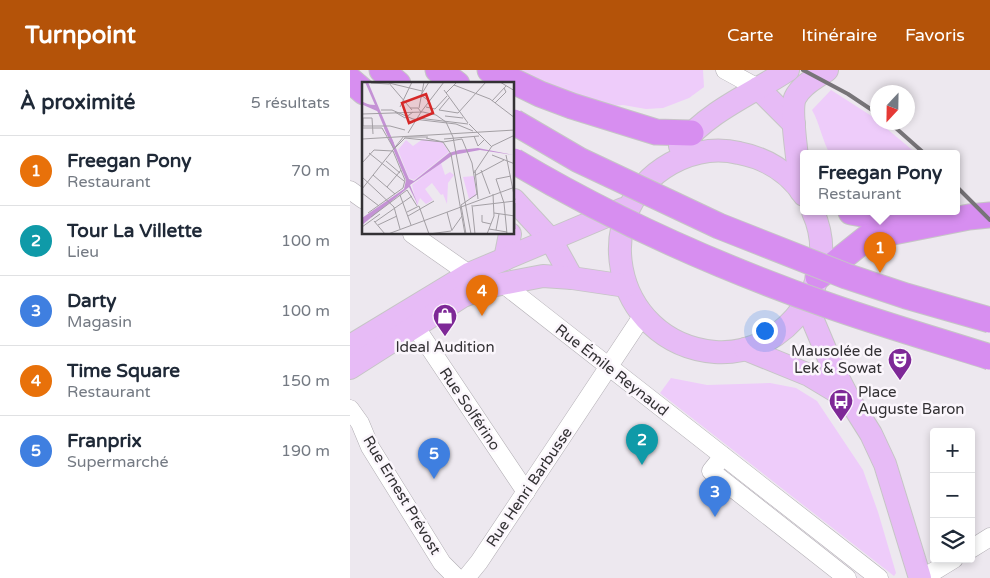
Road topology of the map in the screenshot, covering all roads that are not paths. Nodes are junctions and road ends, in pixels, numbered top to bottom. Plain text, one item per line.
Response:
1 (382, 70) edge
2 (438, 70) edge
3 (490, 70) edge
4 (725, 70) edge
5 (788, 70) edge
6 (827, 70) edge
7 (350, 80) edge
8 (396, 82) edge
9 (454, 82) edge
10 (758, 88) junction
11 (362, 90) edge
12 (515, 123) edge
13 (794, 124) junction
14 (691, 133) junction
15 (515, 162) edge
16 (799, 165) junction
17 (658, 172) junction
18 (800, 172) edge
19 (350, 190) edge
20 (800, 190) edge
21 (990, 198) edge
22 (362, 199) edge
23 (515, 201) edge
24 (960, 202) edge
25 (630, 205) junction
26 (814, 215) edge
27 (868, 215) edge
28 (880, 215) edge
29 (990, 216) edge
30 (413, 235) edge
31 (510, 235) edge
32 (551, 240) junction
33 (505, 259) junction
34 (572, 278) junction
35 (818, 278) junction
36 (471, 282) junction
37 (626, 286) junction
38 (806, 304) junction
39 (643, 316) junction
40 (990, 320) edge
41 (416, 326) junction
42 (350, 346) edge
43 (745, 349) junction
44 (990, 357) edge
45 (608, 367) junction
46 (350, 368) edge
47 (849, 398) junction
48 (350, 409) edge
49 (723, 456) junction
50 (526, 492) junction
51 (990, 537) edge
52 (975, 546) edge
53 (947, 563) edge
54 (457, 578) edge
55 (466, 578) edge
56 (847, 578) edge
57 (879, 578) edge
58 (922, 578) edge

1 - 8 highway
2 - 9 highway
3 - 14 highway
4 - 10 street
5 - 10 main road
6 - 13 main road
7 - 11 highway
10 - 13 main road
10 - 14 main road
12 - 40 highway, bridge
13 - 16 main road
14 - 16 main road
14 - 17 main road
15 - 44 highway, bridge
16 - 18 main road
17 - 20 main road
17 - 25 main road
19 - 22 street
21 - 24 highway
23 - 32 main road
25 - 32 main road
25 - 37 main road
26 - 35 main road
27 - 28 highway
29 - 35 highway
30 - 36 street, Rue Émile Reynaud
31 - 33 main road
32 - 33 main road
32 - 34 main road
33 - 36 main road
34 - 36 main road
34 - 37 main road
35 - 38 main road
36 - 41 main road
36 - 42 main road
36 - 45 street, Rue Émile Reynaud
37 - 39 main road
38 - 43 main road
38 - 47 main road
39 - 43 main road
39 - 45 street, Rue Henri Barbusse
41 - 46 main road
41 - 50 street, Rue Solférino
43 - 47 main road
45 - 49 street, Rue Émile Reynaud
45 - 50 street, Rue Henri Barbusse
47 - 58 main road
48 - 54 street, Rue Ernest Prévost
49 - 56 street
49 - 57 street, Rue Émile Reynaud
50 - 55 street, Rue Henri Barbusse
51 - 52 street
53 - 58 street

